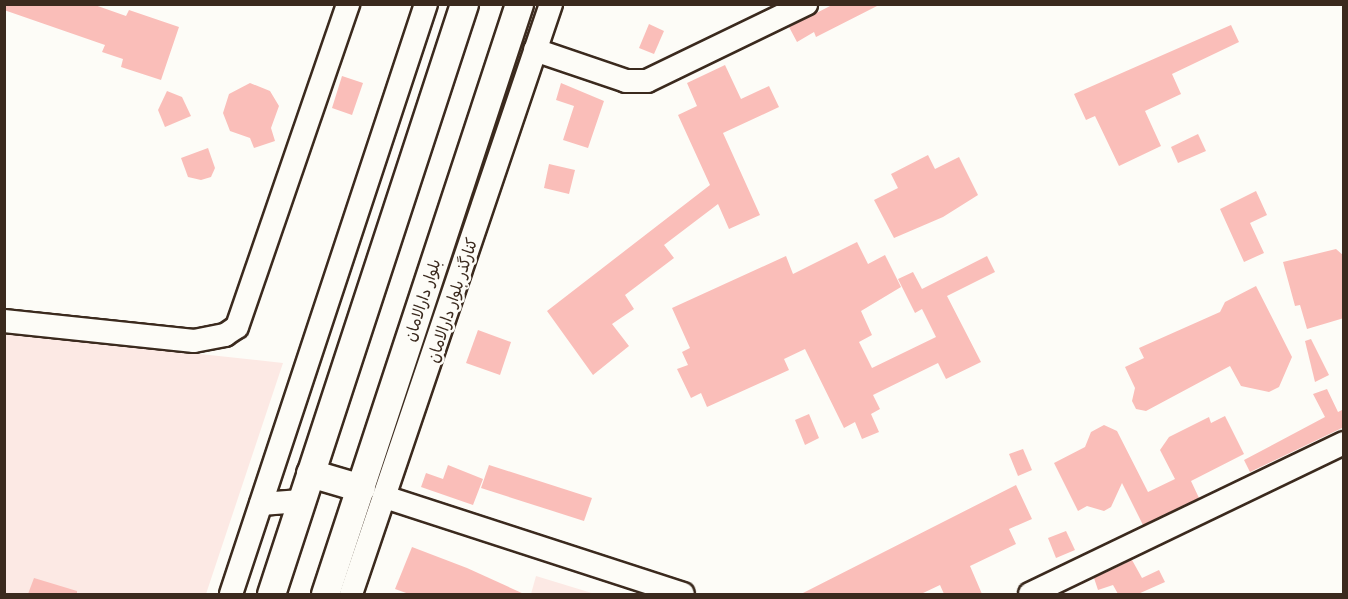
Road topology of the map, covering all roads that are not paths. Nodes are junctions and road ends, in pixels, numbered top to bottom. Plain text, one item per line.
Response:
1 (348, 4) edge
2 (426, 4) edge
3 (464, 4) edge
4 (519, 4) edge
5 (551, 4) edge
6 (806, 4) edge
7 (535, 50) junction
8 (4, 321) edge
9 (1344, 443) edge
10 (310, 473) junction
11 (373, 492) junction
12 (301, 501) junction
13 (261, 504) junction
14 (231, 594) edge
15 (271, 594) edge
16 (325, 594) edge
17 (351, 594) edge
18 (683, 594) edge
19 (1030, 594) edge

1 - 8 street
2 - 13 street
3 - 10 main road
4 - 11 main road, بلوار دارالامان
5 - 7 street, کنارگذر بلوار دارالامان
6 - 7 street
7 - 11 street, کنارگذر بلوار دارالامان
9 - 19 street
10 - 11 main road
10 - 12 main road
11 - 16 main road, بلوار دارالامان
11 - 17 street, کنارگذر بلوار دارالامان
11 - 18 street
12 - 13 street
12 - 15 main road
13 - 14 street

